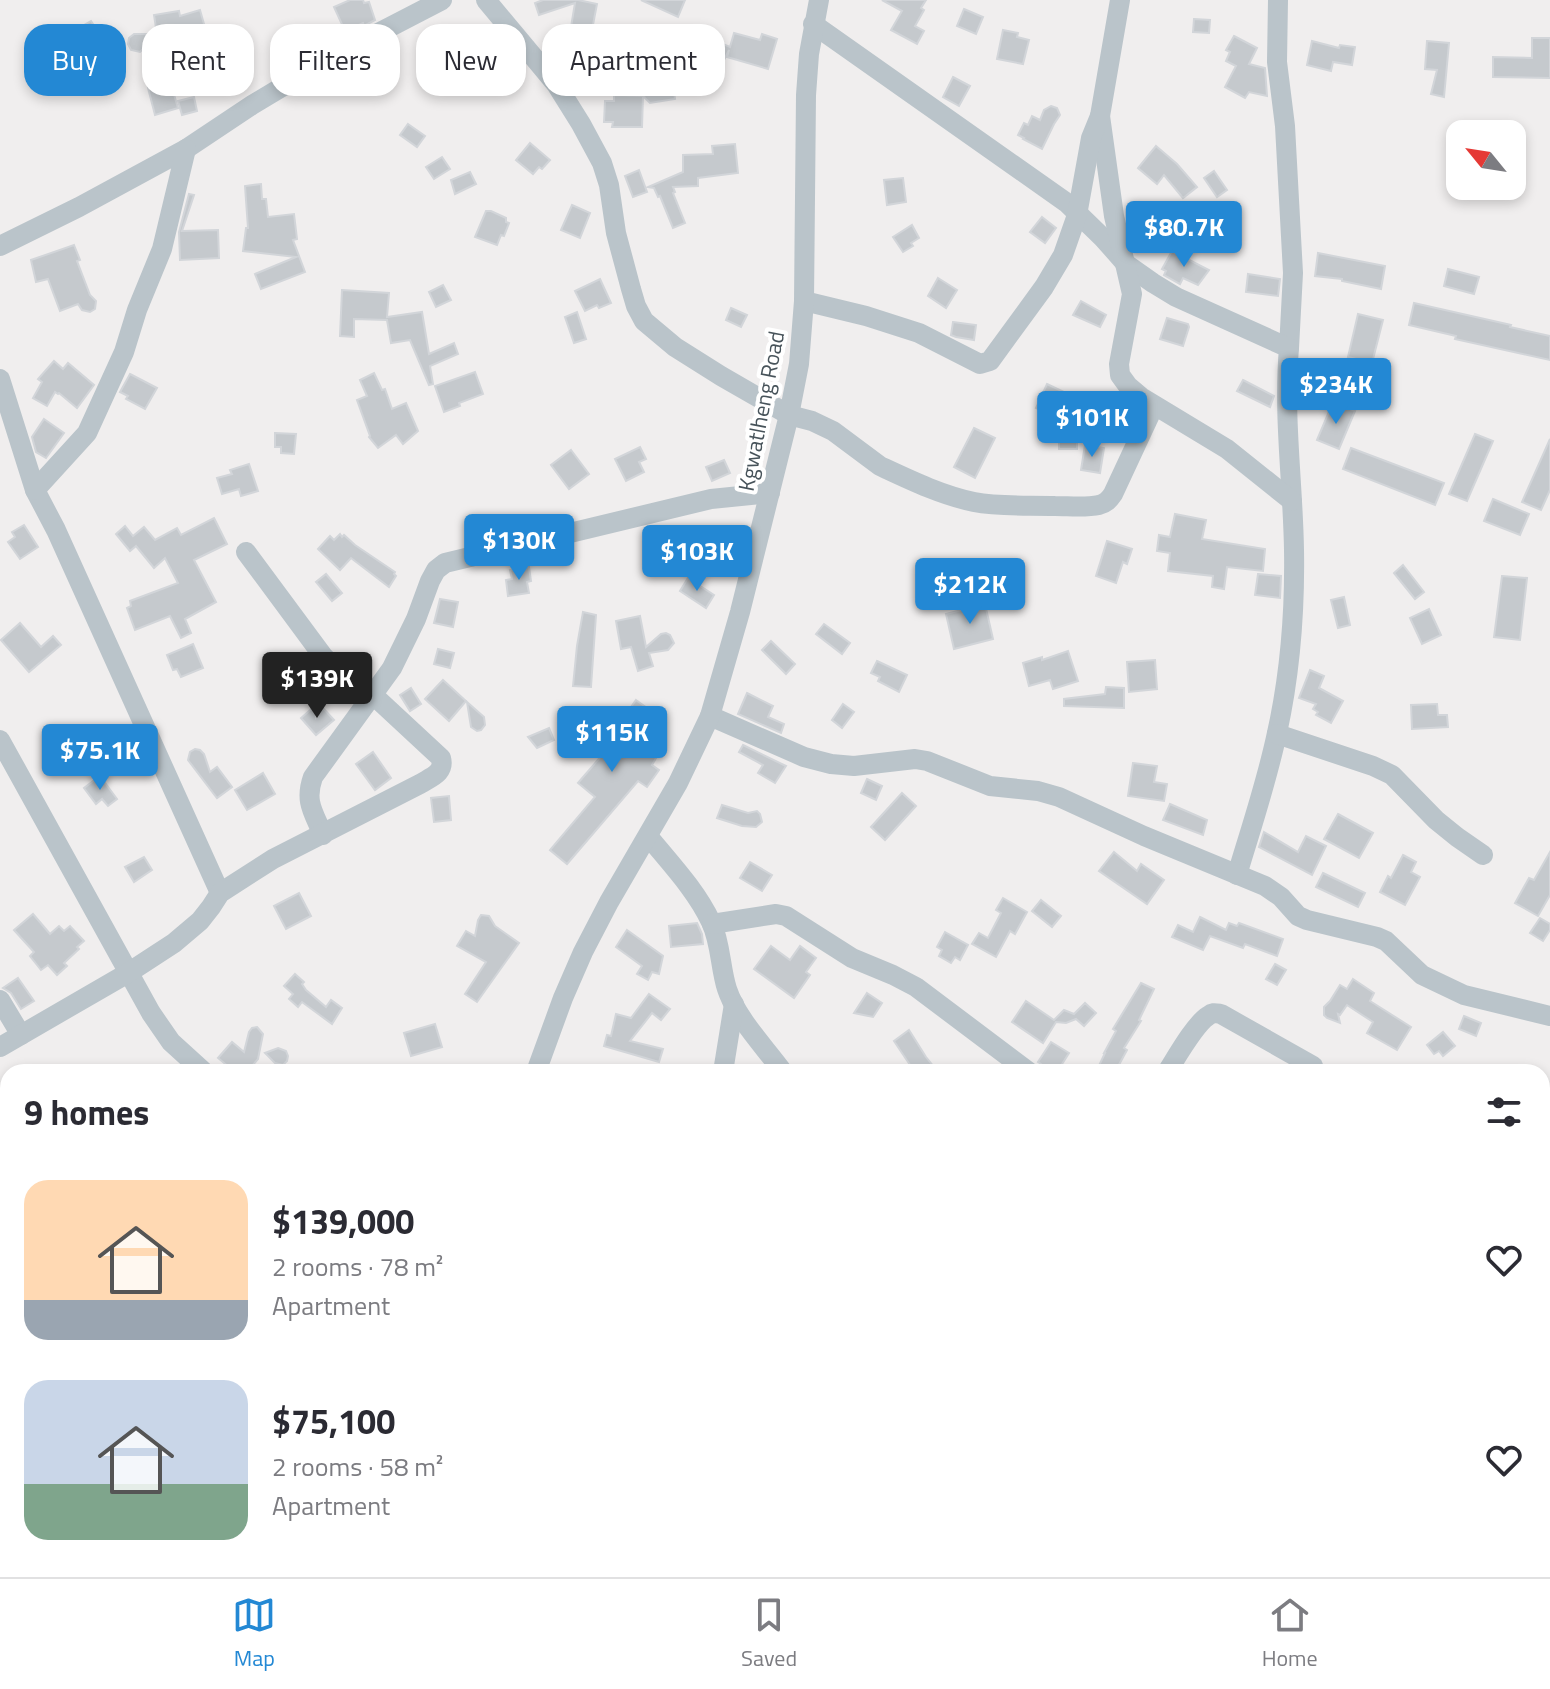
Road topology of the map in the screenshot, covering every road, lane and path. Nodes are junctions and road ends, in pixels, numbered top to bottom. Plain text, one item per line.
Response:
1 (442, 0) edge
2 (486, 0) edge
3 (819, 0) edge
4 (1120, 0) edge
5 (1278, 0) edge
6 (813, 24) junction
7 (1100, 116) junction
8 (186, 149) junction
9 (1077, 215) junction
10 (0, 246) edge
11 (1126, 264) junction
12 (804, 301) junction
13 (1289, 348) junction
14 (0, 379) edge
15 (1154, 406) junction
16 (789, 415) junction
17 (35, 490) junction
18 (770, 493) junction
19 (1292, 501) junction
20 (246, 552) dead end
21 (372, 694) junction
22 (710, 716) junction
23 (1277, 734) junction
24 (0, 740) edge
25 (323, 835) junction
26 (648, 836) junction
27 (1483, 855) dead end
28 (1237, 875) junction
29 (220, 893) junction
30 (712, 924) junction
31 (128, 973) junction
32 (0, 1000) edge
33 (734, 1004) junction
34 (1550, 1016) edge
35 (21, 1035) junction
36 (0, 1047) edge
37 (195, 1064) edge
38 (539, 1064) edge
39 (724, 1064) edge
40 (777, 1064) edge
41 (1018, 1064) edge
42 (1172, 1064) edge
43 (1309, 1064) edge

1 - 8 street
2 - 16 street
3 - 6 street, Kgwatlheng Road
4 - 7 street
5 - 13 street
6 - 9 street
6 - 12 street, Kgwatlheng Road
7 - 9 street
7 - 11 street
8 - 10 street
8 - 17 street
9 - 11 street
9 - 12 street
11 - 13 street
11 - 15 street
12 - 16 street, Kgwatlheng Road
13 - 19 street
14 - 17 street
15 - 16 street
15 - 19 street
16 - 18 street, Kgwatlheng Road
17 - 29 street
18 - 21 street
18 - 22 street, Kgwatlheng Road
19 - 23 street
20 - 21 street
21 - 25 street
21 - 25 street
22 - 26 street, Kgwatlheng Road
22 - 28 street
23 - 27 street
23 - 28 street
24 - 31 street
25 - 29 street
26 - 30 street
26 - 38 street, Kgwatlheng Road
28 - 34 street
29 - 31 street
30 - 33 street
30 - 41 street
31 - 35 street
31 - 37 street
32 - 35 street
33 - 39 street
33 - 40 street
35 - 36 street
42 - 43 street

